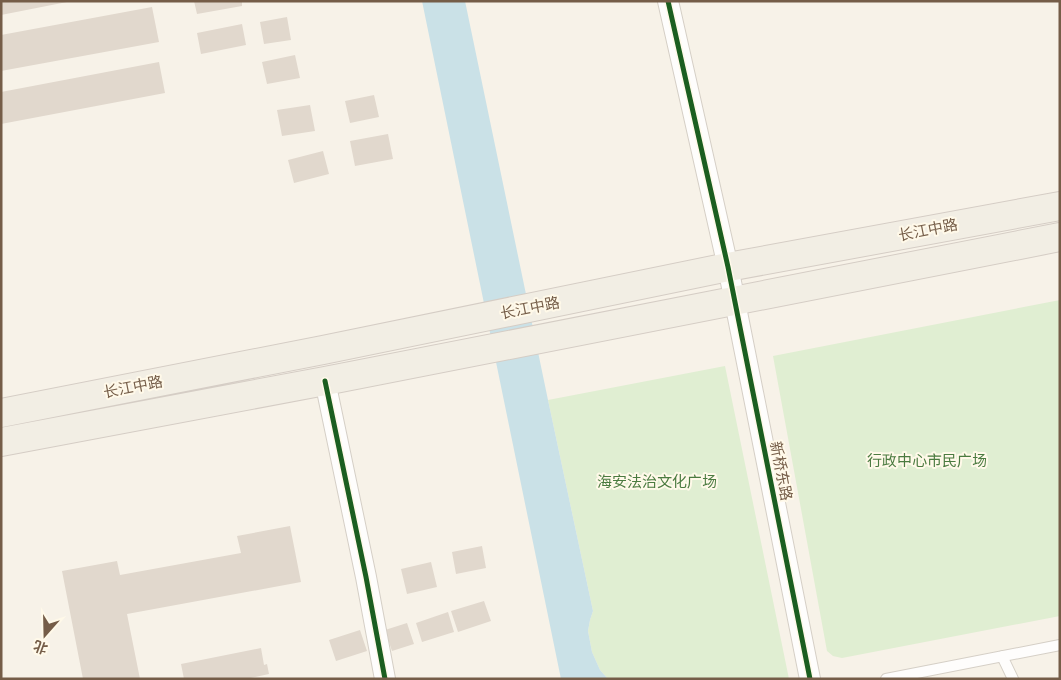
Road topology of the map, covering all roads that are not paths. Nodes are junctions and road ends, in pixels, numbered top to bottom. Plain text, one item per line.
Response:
1 (668, 1) edge
2 (1060, 206) edge
3 (1060, 237) edge
4 (728, 267) junction
5 (734, 301) junction
6 (325, 381) junction
7 (1, 412) edge
8 (1, 442) edge
9 (1060, 645) edge
10 (1002, 656) junction
11 (385, 679) edge
12 (810, 679) edge
13 (886, 679) edge
14 (1012, 679) edge

1 - 4 street, 新桥东路
2 - 4 main road, 长江中路
3 - 5 main road, 长江中路
4 - 5 street, 新桥东路
4 - 7 main road, 长江中路
5 - 6 main road, 长江中路
5 - 12 street, 新桥东路
6 - 8 main road, 长江中路
6 - 11 street
9 - 10 lane
10 - 13 lane
10 - 14 lane

